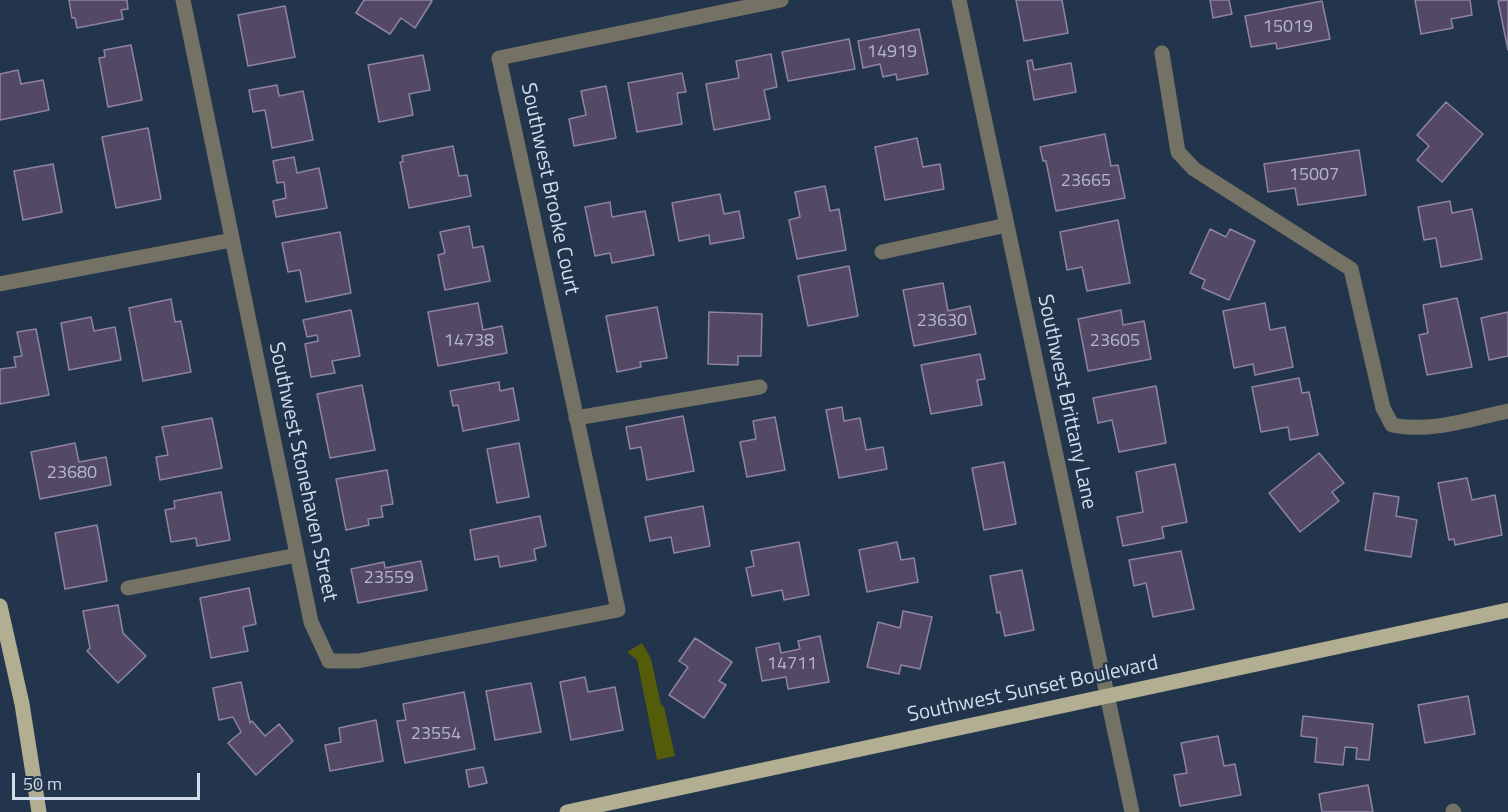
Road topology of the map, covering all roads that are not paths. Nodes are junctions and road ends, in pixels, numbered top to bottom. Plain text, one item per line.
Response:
1 (183, 0) edge
2 (781, 0) edge
3 (959, 0) edge
4 (1162, 53) dead end
5 (1007, 225) junction
6 (232, 240) junction
7 (882, 252) dead end
8 (1, 279) edge
9 (760, 387) dead end
10 (1508, 411) edge
11 (576, 418) junction
12 (297, 555) junction
13 (128, 588) dead end
14 (0, 606) edge
15 (618, 610) joint
16 (1508, 610) edge
17 (1107, 696) junction
18 (39, 812) edge
19 (567, 812) edge
20 (1132, 812) edge

1 - 6 street, Southwest Stonehaven Street
2 - 11 street, Southwest Brooke Court
3 - 5 street, Southwest Brittany Lane
4 - 10 street
5 - 7 street
5 - 17 street, Southwest Brittany Lane
6 - 8 street
6 - 12 street, Southwest Stonehaven Street
9 - 11 street
11 - 15 street, Southwest Brooke Court
12 - 13 street
12 - 15 street, Southwest Stonehaven Street
14 - 18 main road
16 - 17 main road, Southwest Sunset Boulevard
17 - 19 main road, Southwest Sunset Boulevard
17 - 20 street, Southwest Brittany Lane

